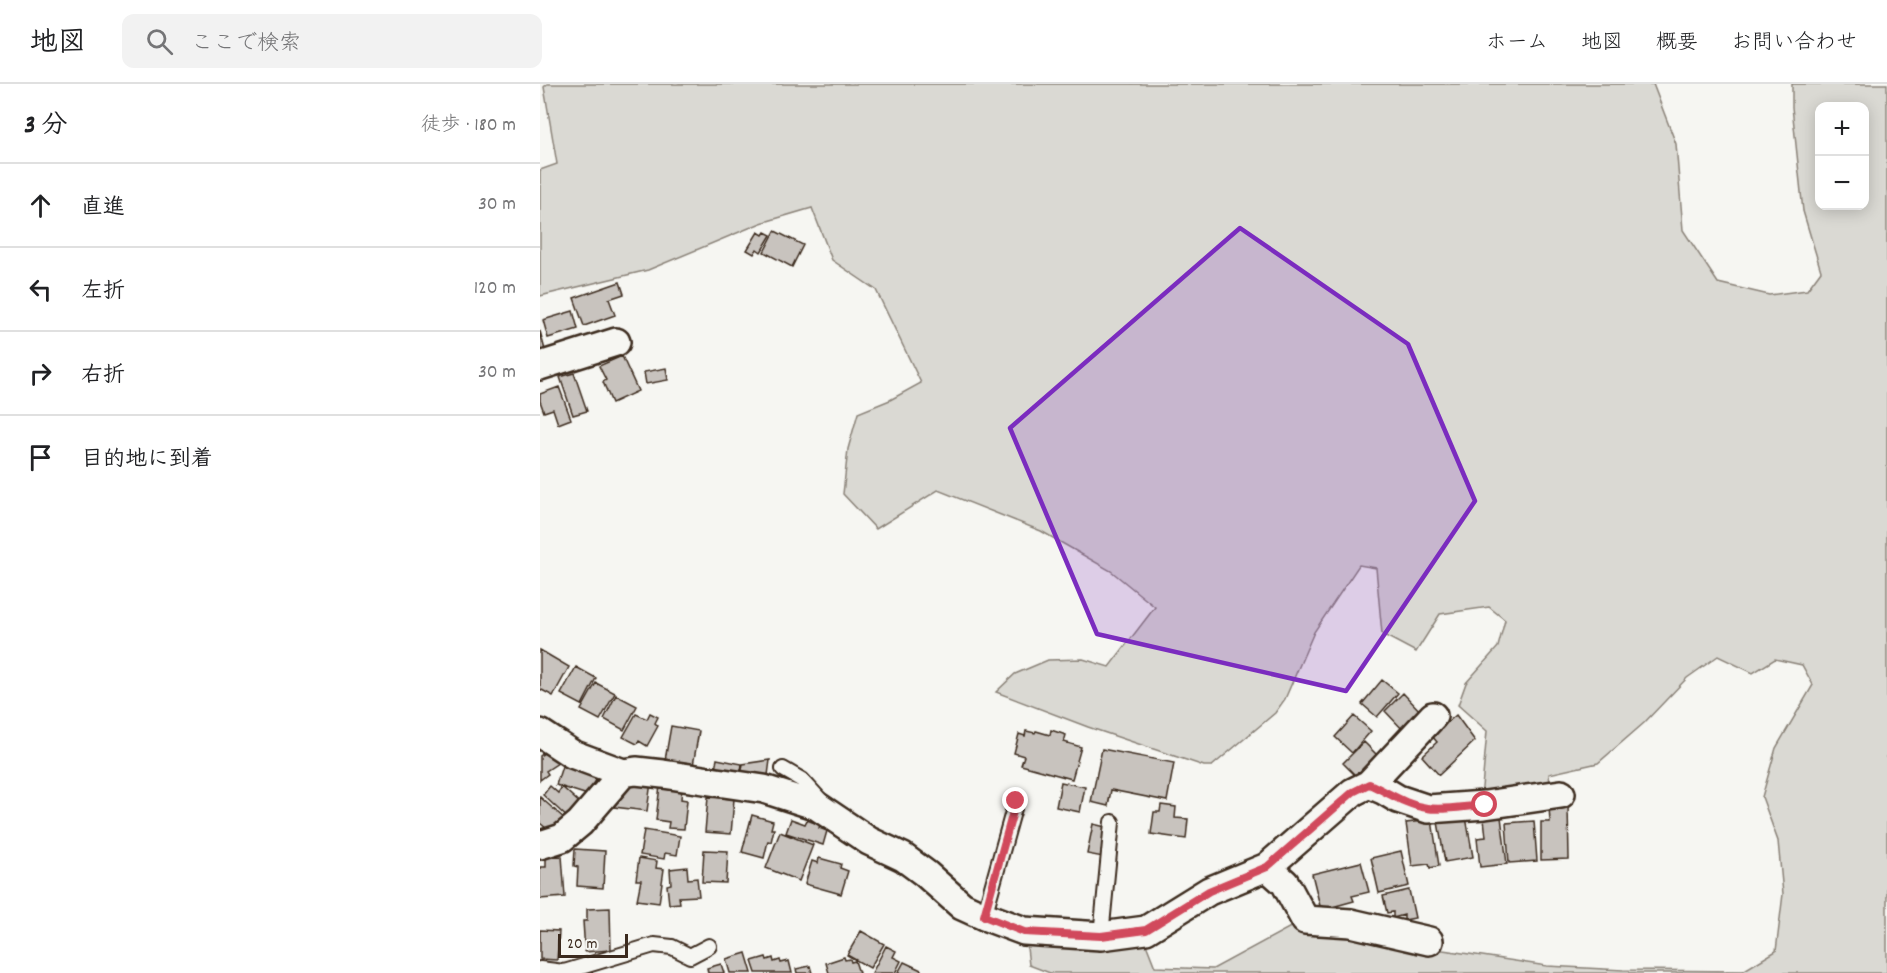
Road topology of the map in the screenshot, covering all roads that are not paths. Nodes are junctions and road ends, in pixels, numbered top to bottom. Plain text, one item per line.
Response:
1 (616, 342) dead end
2 (540, 366) edge
3 (1433, 716) dead end
4 (540, 733) edge
5 (783, 769) dead end
6 (623, 772) junction
7 (1369, 784) junction
8 (1561, 794) dead end
9 (1016, 801) dead end
10 (832, 816) junction
11 (1112, 822) dead end
12 (540, 845) edge
13 (1267, 867) junction
14 (984, 916) junction
15 (1101, 936) junction
16 (1429, 941) dead end
17 (709, 946) dead end
18 (540, 969) edge

1 - 2 street
3 - 7 street
4 - 6 street
5 - 10 lane
6 - 10 street
6 - 12 street
7 - 8 street
7 - 13 street
9 - 14 lane
10 - 14 street
11 - 15 lane
13 - 15 street
13 - 16 street
14 - 15 street
17 - 18 lane

